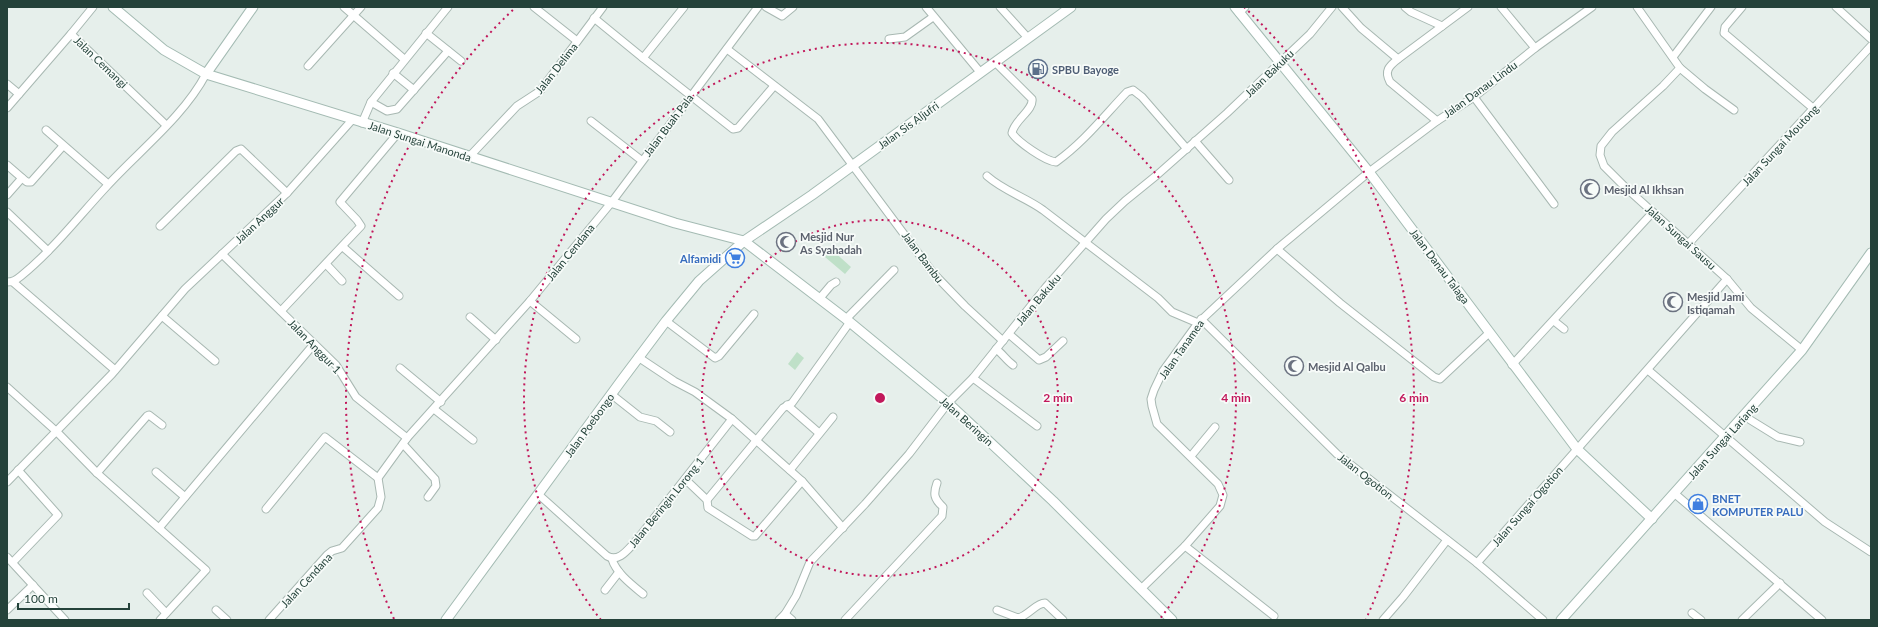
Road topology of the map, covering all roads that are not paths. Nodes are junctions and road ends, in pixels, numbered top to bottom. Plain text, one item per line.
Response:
1 (94, 7) edge
2 (113, 7) edge
3 (253, 7) edge
4 (344, 7) edge
5 (361, 7) edge
6 (448, 7) edge
7 (534, 7) edge
8 (603, 7) edge
9 (684, 7) edge
10 (758, 7) edge
11 (766, 7) edge
12 (793, 7) edge
13 (926, 7) edge
14 (1000, 7) edge
15 (1071, 7) edge
16 (1332, 7) edge
17 (1342, 7) edge
18 (1405, 7) edge
19 (1468, 7) edge
20 (1501, 7) edge
21 (1592, 7) edge
22 (1637, 7) edge
23 (1711, 7) edge
24 (1836, 7) edge
25 (1240, 9) edge
26 (1738, 9) edge
27 (353, 15) junction
28 (934, 17) junction
29 (594, 18) junction
30 (1442, 26) junction
31 (426, 33) junction
32 (71, 34) junction
33 (889, 38) dead end
34 (1028, 38) junction
35 (1871, 39) edge
36 (577, 42) junction
37 (1871, 46) edge
38 (1535, 48) junction
39 (727, 49) junction
40 (448, 50) junction
41 (1673, 57) junction
42 (643, 58) junction
43 (404, 59) junction
44 (1398, 59) junction
45 (461, 61) dead end
46 (995, 62) junction
47 (1279, 63) junction
48 (308, 66) dead end
49 (1680, 68) junction
50 (980, 72) junction
51 (393, 73) junction
52 (206, 74) junction
53 (7, 84) edge
54 (774, 86) junction
55 (414, 90) junction
56 (19, 94) junction
57 (690, 96) junction
58 (1474, 96) junction
59 (371, 102) junction
60 (7, 108) edge
61 (1814, 108) junction
62 (1734, 110) dead end
63 (352, 120) junction
64 (591, 121) dead end
65 (1437, 121) junction
66 (362, 123) junction
67 (166, 125) junction
68 (46, 130) dead end
69 (398, 133) junction
70 (1195, 141) junction
71 (63, 146) junction
72 (1187, 149) junction
73 (469, 157) junction
74 (641, 160) junction
75 (7, 165) edge
76 (852, 165) junction
77 (1369, 172) junction
78 (987, 176) dead end
79 (22, 178) junction
80 (1229, 180) dead end
81 (108, 184) junction
82 (287, 193) junction
83 (7, 194) edge
84 (611, 203) junction
85 (1554, 204) dead end
86 (7, 212) edge
87 (1653, 212) junction
88 (160, 226) dead end
89 (744, 241) junction
90 (1689, 243) junction
91 (1086, 244) junction
92 (343, 247) junction
93 (1276, 248) junction
94 (48, 251) junction
95 (1871, 253) edge
96 (222, 254) junction
97 (326, 264) junction
98 (894, 270) dead end
99 (1727, 279) junction
100 (342, 281) dead end
101 (10, 282) edge
102 (836, 282) dead end
103 (398, 296) dead end
104 (820, 298) junction
105 (530, 301) junction
106 (281, 311) junction
107 (754, 314) dead end
108 (162, 316) junction
109 (470, 317) dead end
110 (666, 321) junction
111 (848, 321) junction
112 (1199, 321) junction
113 (1554, 321) junction
114 (1564, 329) dead end
115 (1489, 333) junction
116 (1008, 334) junction
117 (576, 339) dead end
118 (496, 340) junction
119 (1003, 341) junction
120 (1063, 341) dead end
121 (314, 344) junction
122 (996, 349) junction
123 (1802, 350) junction
124 (638, 357) junction
125 (215, 361) dead end
126 (1013, 365) dead end
127 (1512, 365) junction
128 (400, 368) dead end
129 (115, 370) junction
130 (1648, 370) junction
131 (973, 378) junction
132 (7, 387) edge
133 (611, 394) junction
134 (441, 402) junction
135 (948, 403) junction
136 (787, 405) junction
137 (434, 410) junction
138 (1744, 416) junction
139 (833, 417) dead end
140 (732, 419) junction
141 (162, 425) dead end
142 (1037, 426) dead end
143 (1215, 427) dead end
144 (56, 432) junction
145 (670, 432) dead end
146 (818, 433) junction
147 (1726, 436) junction
148 (473, 440) dead end
149 (756, 440) junction
150 (405, 441) junction
151 (1800, 442) dead end
152 (1577, 450) junction
153 (1192, 456) junction
154 (18, 470) junction
155 (790, 470) junction
156 (156, 472) dead end
157 (97, 473) junction
158 (378, 478) junction
159 (685, 479) junction
160 (802, 481) junction
161 (7, 482) edge
162 (937, 483) dead end
163 (1674, 493) junction
164 (538, 494) junction
165 (184, 497) junction
166 (428, 497) dead end
167 (707, 500) junction
168 (266, 509) dead end
169 (1652, 518) junction
170 (159, 528) junction
171 (842, 528) junction
172 (1447, 540) junction
173 (1185, 546) junction
174 (1871, 552) edge
175 (7, 557) edge
176 (612, 559) junction
177 (13, 562) junction
178 (1477, 562) junction
179 (619, 572) junction
180 (1780, 583) junction
181 (33, 585) junction
182 (1142, 588) junction
183 (605, 590) dead end
184 (147, 593) dead end
185 (643, 594) dead end
186 (7, 610) edge
187 (216, 610) dead end
188 (998, 610) dead end
189 (166, 613) junction
190 (1692, 613) dead end
191 (785, 614) junction
192 (1274, 616) dead end
193 (65, 620) edge
194 (160, 620) edge
195 (227, 620) edge
196 (269, 620) edge
197 (446, 620) edge
198 (779, 620) edge
199 (792, 620) edge
200 (845, 620) edge
201 (1063, 620) edge
202 (1172, 620) edge
203 (1383, 620) edge
204 (1543, 620) edge
205 (1562, 620) edge
206 (1701, 620) edge
207 (1742, 620) edge
208 (1822, 620) edge

1 - 32 street
2 - 52 street, Jalan Sungai Manonda
3 - 52 street
4 - 27 street
5 - 27 street
6 - 31 street
7 - 36 street
8 - 29 street, Jalan Delima
9 - 42 street
10 - 39 street, Jalan Buah Pala
11 - 12 street
13 - 28 street
14 - 34 street
15 - 34 street, Jalan Sis Aljufri
16 - 47 street, Jalan Bakuku
17 - 44 street
18 - 30 street
19 - 30 street
20 - 38 street
21 - 38 street, Jalan Danau Lindu
22 - 41 street
23 - 41 street
24 - 35 street
25 - 47 street, Jalan Danau Talaga
26 - 61 street
27 - 43 street
27 - 48 street
28 - 33 street
28 - 50 street
29 - 36 street, Jalan Delima
29 - 42 street
30 - 44 street
31 - 40 street
31 - 43 street
32 - 56 street, Jalan Cemangi
32 - 67 street, Jalan Cemangi
34 - 46 street, Jalan Sis Aljufri
36 - 73 street, Jalan Delima
37 - 61 street, Jalan Sungai Moutong
38 - 58 street, Jalan Danau Lindu
39 - 54 street
39 - 57 street, Jalan Buah Pala
40 - 45 street
40 - 55 street
41 - 49 street
42 - 57 street
43 - 51 street
44 - 65 street
46 - 50 street, Jalan Sis Aljufri
46 - 72 street
47 - 70 street, Jalan Bakuku
47 - 77 street, Jalan Danau Talaga
49 - 62 street
49 - 87 street, Jalan Sungai Sausu
50 - 76 street, Jalan Sis Aljufri
51 - 55 street
51 - 59 street
52 - 63 street, Jalan Sungai Manonda
52 - 67 street
53 - 56 street
54 - 57 street
54 - 76 street, Jalan Bambu
55 - 59 street
56 - 60 street, Jalan Cemangi
57 - 74 street, Jalan Buah Pala
58 - 65 street, Jalan Danau Lindu
58 - 85 street
59 - 66 street
61 - 90 street, Jalan Sungai Moutong
63 - 66 street, Jalan Sungai Manonda
63 - 82 street, Jalan Anggur
64 - 74 street
65 - 77 street, Jalan Danau Lindu
66 - 69 street, Jalan Sungai Manonda
67 - 81 street
68 - 71 street
69 - 73 street, Jalan Sungai Manonda
69 - 92 street
70 - 72 street, Jalan Bakuku
70 - 80 street
71 - 79 street
71 - 81 street
72 - 91 street, Jalan Bakuku
73 - 84 street, Jalan Sungai Manonda
74 - 84 street, Jalan Buah Pala
75 - 79 street
76 - 89 street, Jalan Sis Aljufri
76 - 119 street, Jalan Bambu
77 - 93 street, Jalan Tanamea
77 - 115 street, Jalan Danau Talaga
78 - 91 street
79 - 83 street
81 - 94 street
82 - 88 street
82 - 96 street, Jalan Anggur
84 - 89 street, Jalan Sungai Manonda
84 - 105 street, Jalan Cendana
86 - 94 street
87 - 90 street, Jalan Sungai Sausu
87 - 113 street
89 - 104 street, Jalan Beringin
89 - 110 street, Jalan Poebongo
90 - 99 street, Jalan Sungai Sausu
91 - 112 street
91 - 116 street, Jalan Bakuku
92 - 97 street
92 - 103 street
93 - 112 street, Jalan Tanamea
93 - 115 street
94 - 101 street
95 - 123 street, Jalan Sungai Lariang
96 - 106 street, Jalan Anggur 1
96 - 108 street, Jalan Anggur
97 - 100 street
97 - 106 street
98 - 111 street
99 - 123 street, Jalan Sungai Sausu
99 - 130 street, Jalan Sungai Ogotion
101 - 129 street
102 - 104 street
104 - 111 street, Jalan Beringin
105 - 117 street
105 - 118 street, Jalan Cendana
106 - 121 street, Jalan Anggur 1
107 - 110 street
108 - 125 street
108 - 129 street, Jalan Anggur
109 - 118 street
110 - 124 street, Jalan Poebongo
111 - 135 street, Jalan Beringin
111 - 136 street
112 - 153 street, Jalan Tanamea
112 - 172 street, Jalan Ogotion
113 - 114 street
113 - 127 street
115 - 127 street, Jalan Danau Talaga
116 - 119 street, Jalan Bakuku
116 - 120 street
118 - 134 street, Jalan Cendana
119 - 122 street, Jalan Bakuku
121 - 150 street, Jalan Anggur 1
121 - 165 street
122 - 126 street
122 - 131 street, Jalan Bakuku
123 - 138 street, Jalan Sungai Lariang
124 - 133 street, Jalan Poebongo
124 - 140 street
127 - 152 street, Jalan Danau Talaga
128 - 134 street
129 - 144 street, Jalan Anggur
130 - 147 street
130 - 152 street, Jalan Sungai Ogotion
131 - 135 street, Jalan Bakuku
131 - 142 street
132 - 144 street
133 - 145 street
133 - 164 street, Jalan Poebongo
134 - 137 street, Jalan Cendana
135 - 171 street, Jalan Bakuku
135 - 182 street, Jalan Beringin
136 - 146 street
136 - 149 street
137 - 148 street
137 - 150 street, Jalan Cendana
138 - 147 street, Jalan Sungai Lariang
138 - 151 street
139 - 146 street
140 - 149 street
140 - 159 street, Jalan Beringin Lorong 1
141 - 157 street
143 - 153 street
144 - 154 street, Jalan Anggur
144 - 157 street
146 - 155 street
147 - 163 street, Jalan Sungai Lariang
147 - 174 street
149 - 155 street
149 - 167 street
150 - 158 street, Jalan Cendana
150 - 166 street, Jalan Anggur 1
152 - 169 street, Jalan Danau Talaga
152 - 178 street, Jalan Sungai Ogotion
153 - 173 street, Jalan Tanamea
154 - 161 street, Jalan Anggur
154 - 177 street
155 - 160 street
156 - 165 street
157 - 170 street
158 - 168 street
158 - 196 street, Jalan Cendana
159 - 167 street
159 - 176 street, Jalan Beringin Lorong 1
160 - 167 street
160 - 171 street
162 - 200 street
163 - 169 street, Jalan Sungai Lariang
163 - 180 street
164 - 176 street
164 - 197 street, Jalan Poebongo
165 - 170 street
169 - 205 street, Jalan Sungai Lariang
170 - 189 street
171 - 191 street, Jalan Bakuku
172 - 178 street, Jalan Ogotion
172 - 203 street
173 - 182 street, Jalan Tanamea
173 - 192 street
175 - 177 street
176 - 179 street
177 - 181 street
178 - 204 street, Jalan Ogotion
179 - 183 street
179 - 185 street
180 - 207 street
180 - 208 street
181 - 186 street
181 - 193 street
182 - 202 street, Jalan Beringin
184 - 189 street
187 - 195 street
188 - 201 street
189 - 194 street
190 - 206 street
191 - 198 street, Jalan Bakuku
191 - 199 street

